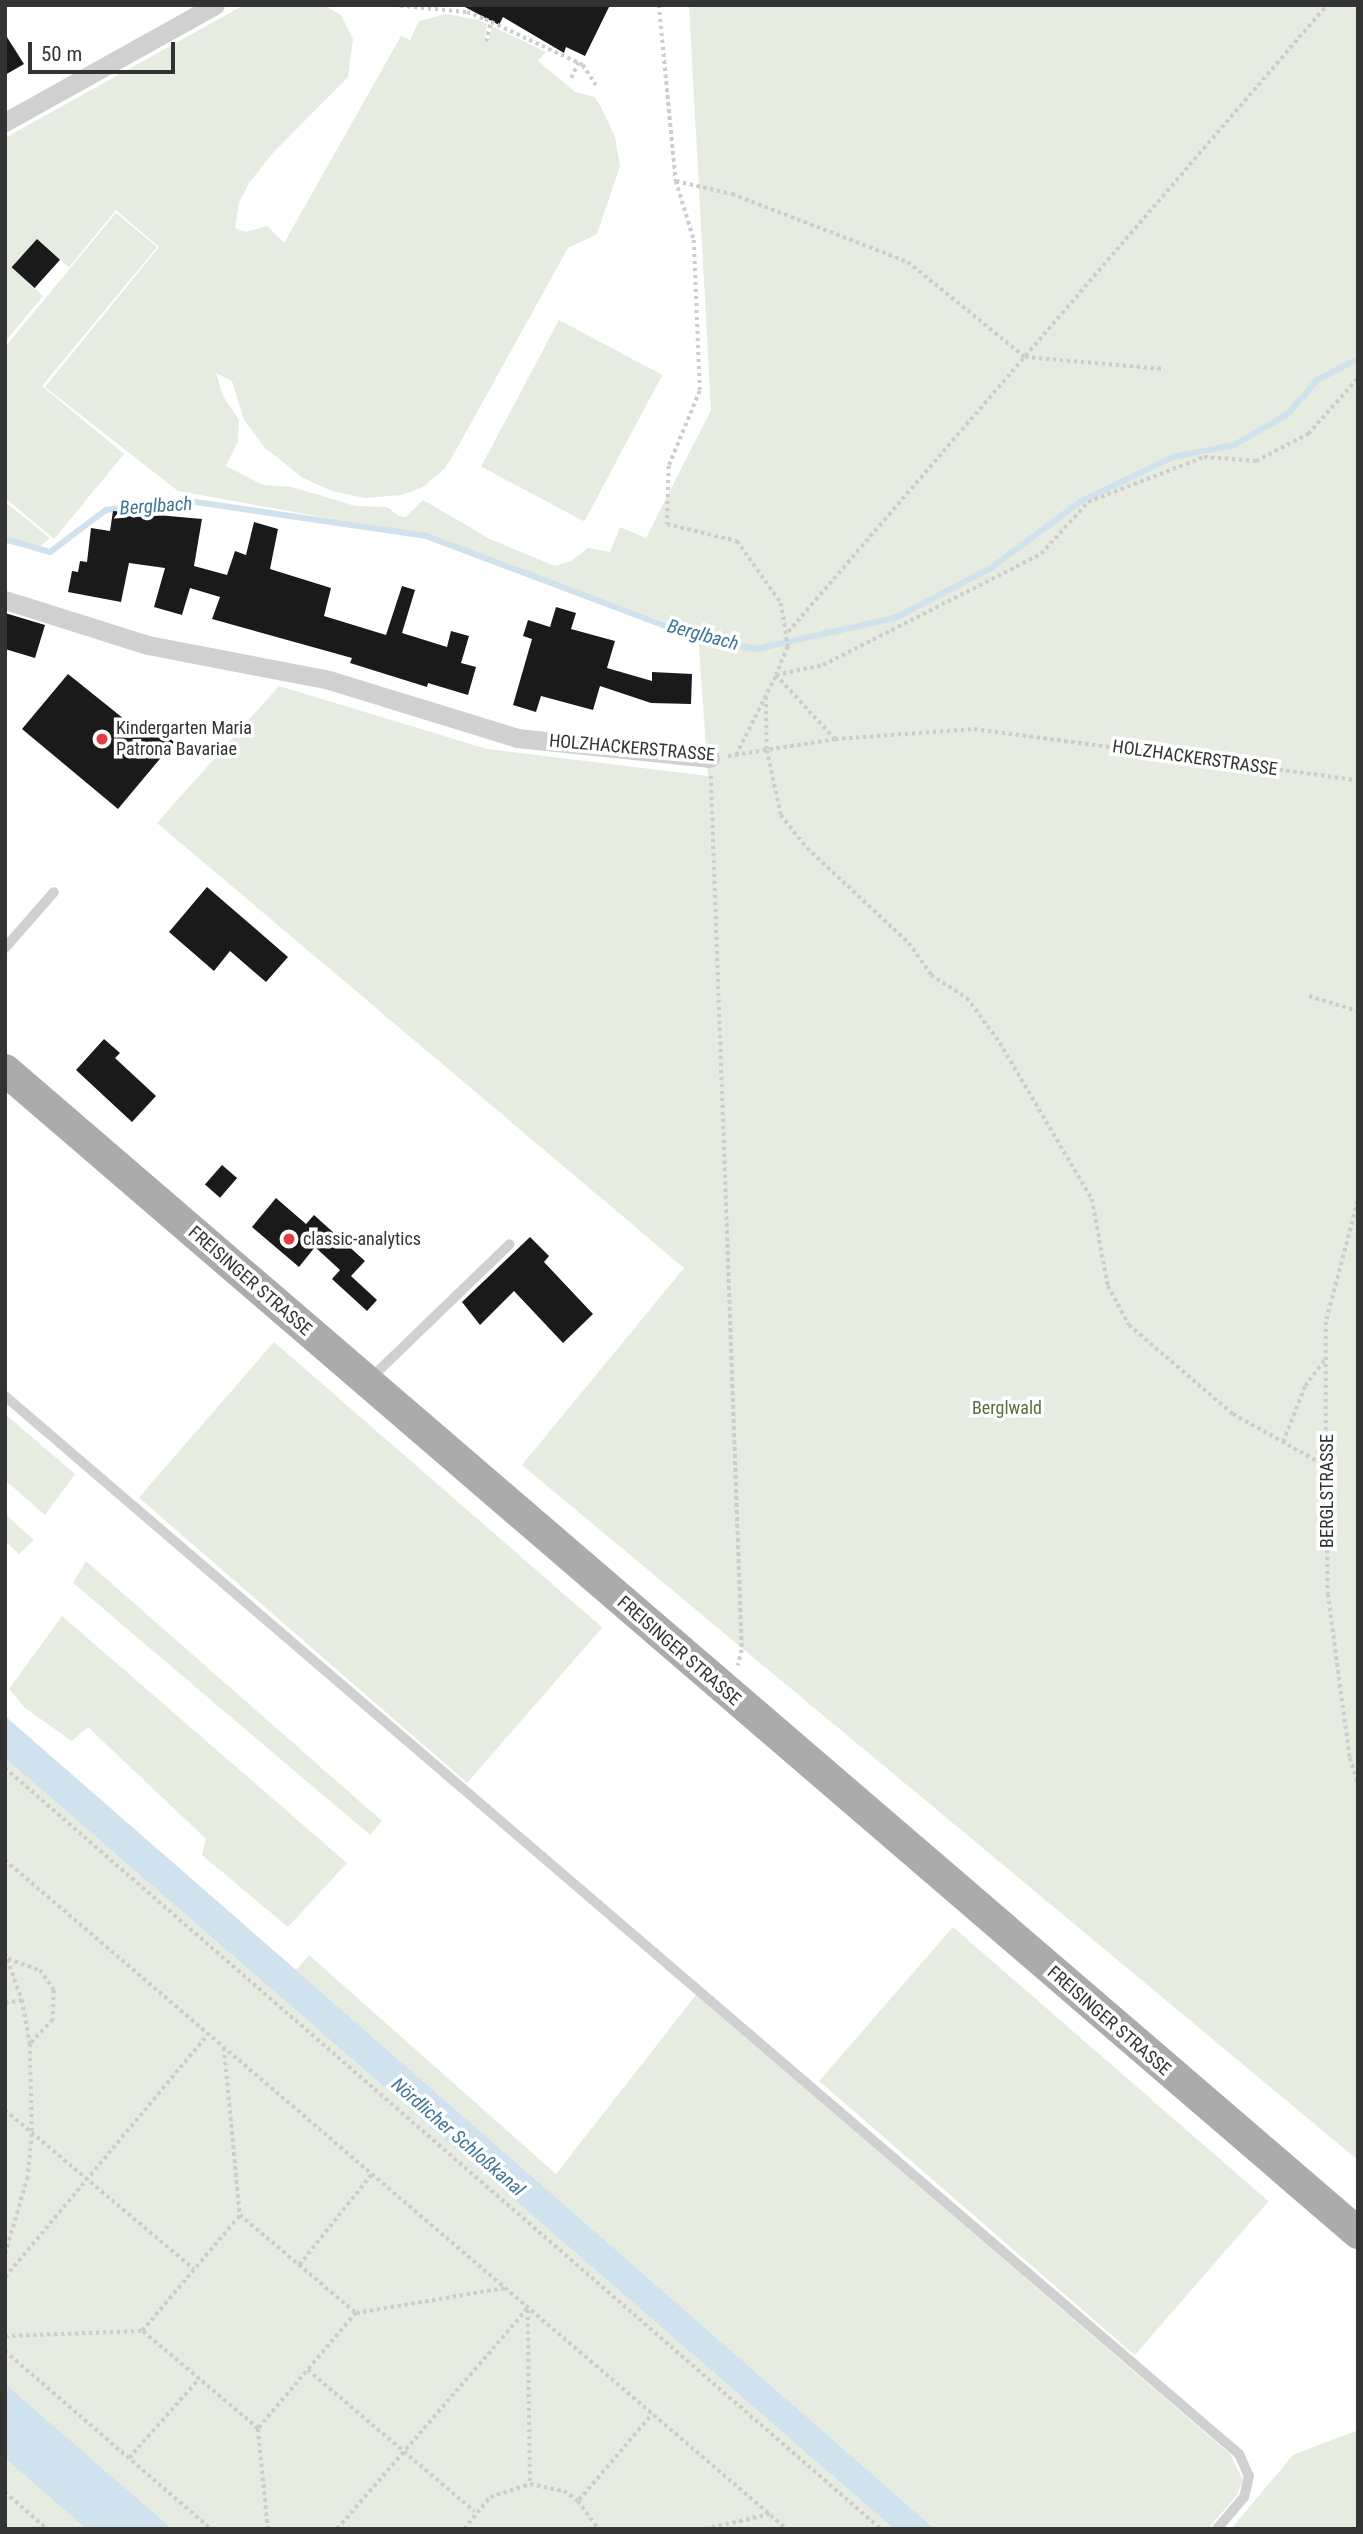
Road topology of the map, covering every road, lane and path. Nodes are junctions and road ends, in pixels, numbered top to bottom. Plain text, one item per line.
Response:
1 (215, 5) edge
2 (393, 5) edge
3 (659, 5) edge
4 (1327, 5) edge
5 (491, 21) junction
6 (486, 42) dead end
7 (578, 63) junction
8 (571, 78) dead end
9 (596, 85) dead end
10 (5, 122) edge
11 (676, 181) junction
12 (1025, 357) junction
13 (1164, 369) dead end
14 (1358, 378) edge
15 (5, 600) edge
16 (788, 632) junction
17 (776, 675) junction
18 (766, 697) junction
19 (835, 738) junction
20 (766, 750) junction
21 (736, 755) junction
22 (710, 758) junction
23 (1358, 780) edge
24 (54, 892) dead end
25 (5, 948) edge
26 (1309, 996) dead end
27 (1358, 1012) edge
28 (5, 1070) edge
29 (1358, 1201) edge
30 (510, 1244) dead end
31 (1328, 1355) junction
32 (367, 1382) junction
33 (5, 1396) edge
34 (1283, 1442) junction
35 (1326, 1466) junction
36 (740, 1661) dead end
37 (5, 1768) edge
38 (1358, 1782) edge
39 (5, 1860) edge
40 (5, 1953) edge
41 (8, 1959) junction
42 (22, 2000) junction
43 (5, 2003) edge
44 (208, 2034) junction
45 (30, 2044) junction
46 (224, 2048) junction
47 (5, 2110) edge
48 (32, 2134) junction
49 (372, 2174) junction
50 (85, 2181) junction
51 (240, 2215) junction
52 (1357, 2233) edge
53 (5, 2255) edge
54 (299, 2265) junction
55 (194, 2269) junction
56 (5, 2277) edge
57 (505, 2288) junction
58 (528, 2308) junction
59 (356, 2314) junction
60 (142, 2331) junction
61 (5, 2336) edge
62 (5, 2351) edge
63 (308, 2370) junction
64 (199, 2379) junction
65 (652, 2414) junction
66 (258, 2429) junction
67 (404, 2452) junction
68 (129, 2458) junction
69 (530, 2484) junction
70 (5, 2492) edge
71 (578, 2501) junction
72 (474, 2511) junction
73 (770, 2514) junction
74 (47, 2529) edge
75 (211, 2529) edge
76 (268, 2529) edge
77 (337, 2529) edge
78 (464, 2529) edge
79 (598, 2529) edge
80 (705, 2529) edge
81 (787, 2529) edge
82 (881, 2529) edge
83 (1217, 2529) edge

1 - 10 street
2 - 5 path
3 - 11 path
4 - 12 path
5 - 6 path
5 - 7 path
7 - 8 path
7 - 9 path
11 - 12 path
11 - 16 path
12 - 13 path
12 - 16 path
14 - 17 path
15 - 22 street, HOLZHACKERSTRASSE
16 - 17 path
17 - 18 path
17 - 19 path
18 - 20 path
18 - 21 path
19 - 20 path, HOLZHACKERSTRASSE
19 - 23 path, HOLZHACKERSTRASSE
20 - 21 path, HOLZHACKERSTRASSE
20 - 34 path
21 - 22 path, HOLZHACKERSTRASSE
22 - 36 path
24 - 25 lane
26 - 27 path
28 - 32 main road, FREISINGER STRASSE
29 - 31 path, BERGLSTRASSE
30 - 32 lane
31 - 34 path
31 - 35 path, BERGLSTRASSE
32 - 52 main road, FREISINGER STRASSE
33 - 83 lane
34 - 35 path
35 - 38 path, BERGLSTRASSE
37 - 82 path
39 - 44 path
40 - 41 path
41 - 42 path
41 - 45 path
42 - 43 path
42 - 45 path
44 - 46 path
44 - 50 path
45 - 48 path
46 - 49 path
46 - 51 path
47 - 48 path
48 - 50 path
48 - 53 path
49 - 54 path
49 - 57 path
50 - 55 path
50 - 56 path
51 - 54 path
51 - 55 path
54 - 59 path
55 - 60 path
57 - 58 path
57 - 59 path
58 - 65 path
58 - 67 path
58 - 69 path
59 - 63 path
60 - 61 path
60 - 64 path
62 - 68 path
63 - 66 path
63 - 67 path
64 - 66 path
64 - 68 path
65 - 71 path
65 - 73 path
66 - 76 path
67 - 72 path
67 - 77 path
68 - 75 path
69 - 71 path
69 - 72 path
70 - 74 path
71 - 79 path
72 - 78 path
73 - 80 path
73 - 81 path

